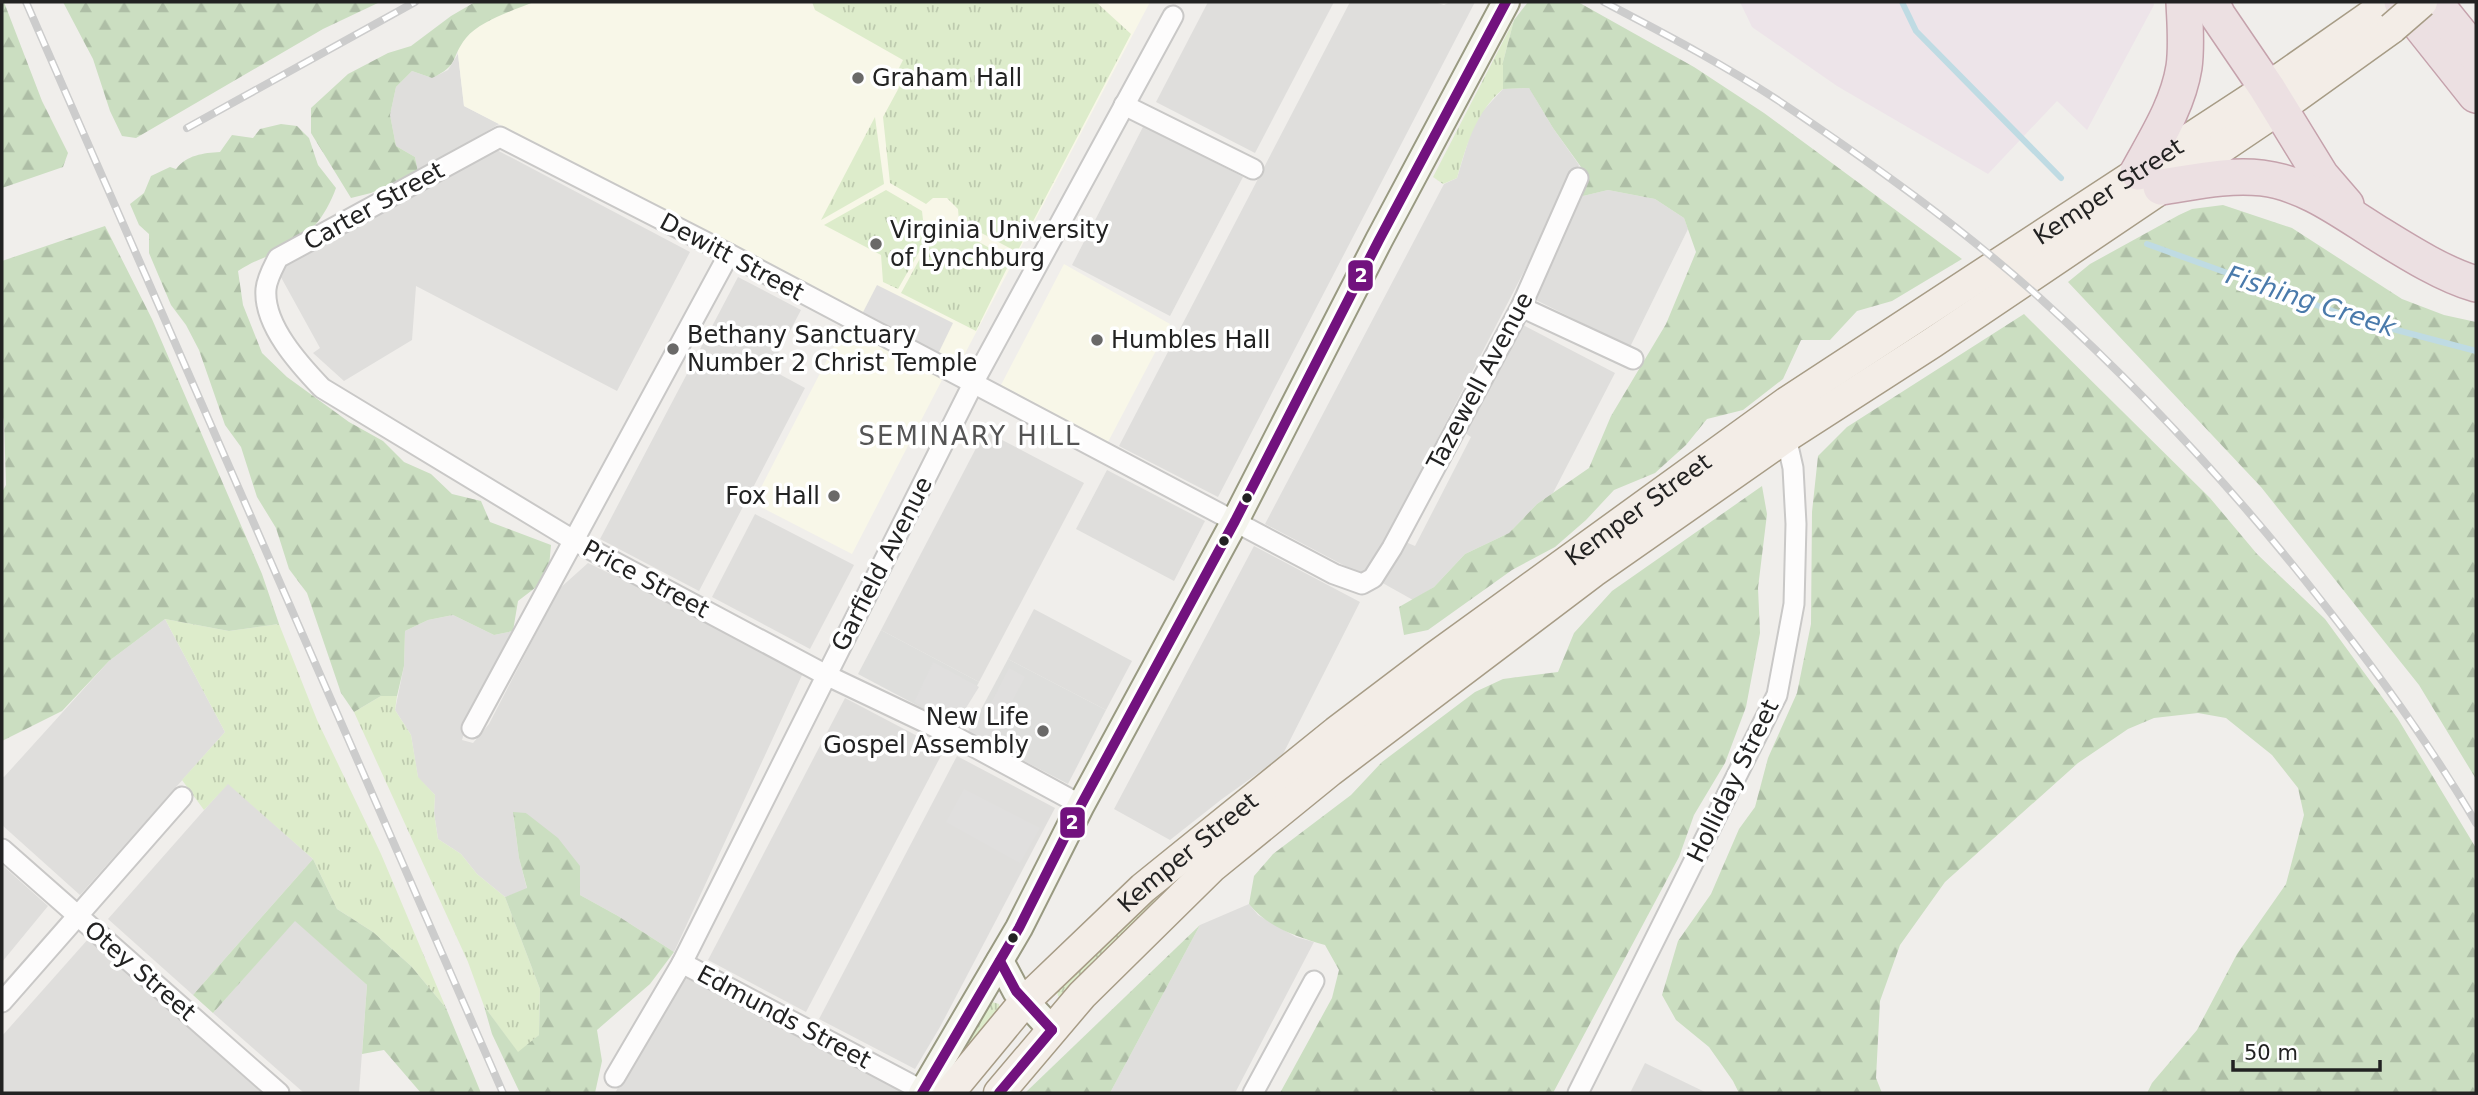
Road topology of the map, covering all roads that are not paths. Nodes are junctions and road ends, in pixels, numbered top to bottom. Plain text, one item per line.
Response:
1 (1506, 2) edge
2 (2184, 2) edge
3 (2211, 2) edge
4 (2422, 2) edge
5 (2434, 2) edge
6 (2390, 11) edge
7 (1172, 16) dead end
8 (2476, 54) edge
9 (2476, 95) edge
10 (2273, 98) junction
11 (1124, 105) junction
12 (500, 137) joint
13 (1254, 169) dead end
14 (1578, 178) dead end
15 (2150, 180) junction
16 (2357, 219) junction
17 (729, 254) junction
18 (2476, 284) edge
19 (266, 291) joint
20 (1521, 307) junction
21 (1633, 359) dead end
22 (974, 383) junction
23 (1787, 402) junction
24 (1786, 437) junction
25 (1235, 522) junction
26 (573, 540) junction
27 (1373, 578) joint
28 (826, 675) junction
29 (472, 728) dead end
30 (183, 797) dead end
31 (1081, 805) junction
32 (2, 849) edge
33 (78, 916) junction
34 (1000, 961) junction
35 (682, 963) junction
36 (1314, 981) dead end
37 (1024, 1001) junction
38 (2, 1002) edge
39 (1052, 1030) junction
40 (615, 1077) dead end
41 (279, 1093) edge
42 (931, 1093) edge
43 (999, 1093) edge
44 (1253, 1093) edge
45 (1578, 1093) edge

1 - 25 main road
2 - 15 highway
3 - 10 highway
4 - 6 main road, Kemper Street, bridge
5 - 8 highway
6 - 9 highway
6 - 10 main road, Kemper Street
7 - 11 street, Garfield Avenue
10 - 15 main road, Kemper Street
10 - 16 highway
11 - 13 street
11 - 22 street, Garfield Avenue
12 - 17 street, Dewitt Street
12 - 19 street, Carter Street
14 - 20 street, Tazewell Avenue
15 - 16 highway
15 - 23 main road, Kemper Street
15 - 24 main road, Kemper Street
16 - 18 highway
17 - 22 street, Dewitt Street
17 - 26 street
19 - 26 street, Price Street
20 - 21 street
20 - 27 street, Tazewell Avenue
22 - 25 street, Dewitt Street
22 - 28 street, Garfield Avenue
23 - 24 street, Holliday Street
23 - 37 main road, Kemper Street
24 - 39 main road, Kemper Street
24 - 45 street, Holliday Street
25 - 27 street, Dewitt Street
25 - 31 main road
26 - 28 street, Price Street
26 - 29 street
28 - 31 street, Price Street
28 - 35 street, Garfield Avenue
30 - 33 street
31 - 34 main road
32 - 33 street, Otey Street
33 - 38 street
33 - 41 street, Otey Street
34 - 37 main road
34 - 42 main road
35 - 40 street, Garfield Avenue
35 - 42 street, Edmunds Street
36 - 44 street
37 - 39 main road
37 - 42 main road, Kemper Street
39 - 43 main road, Kemper Street

